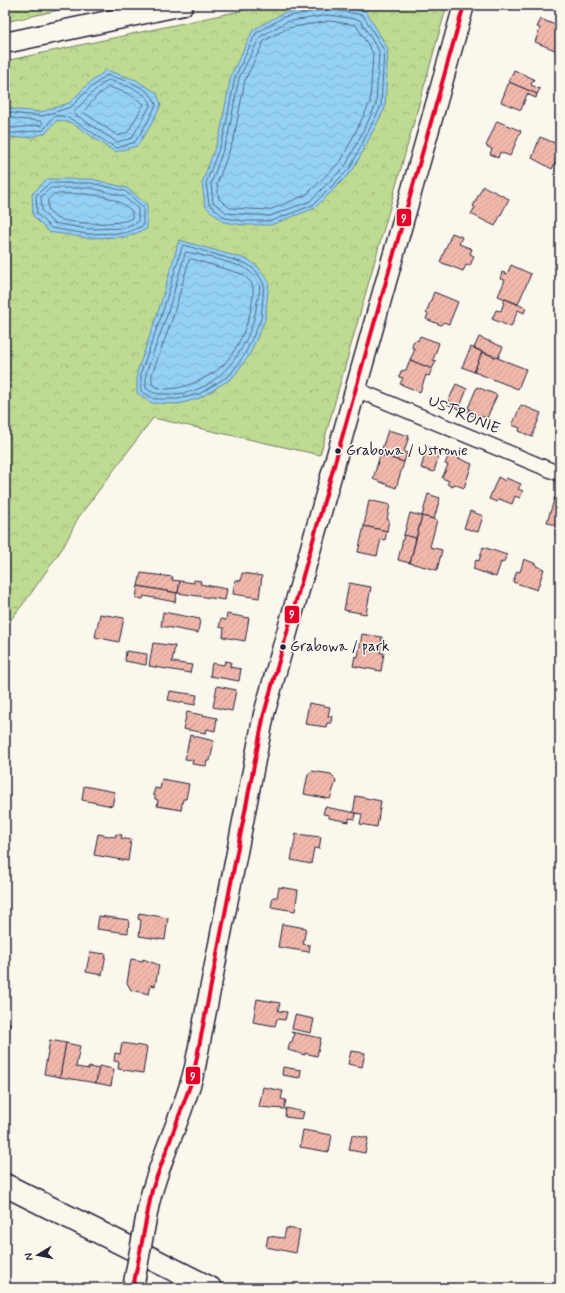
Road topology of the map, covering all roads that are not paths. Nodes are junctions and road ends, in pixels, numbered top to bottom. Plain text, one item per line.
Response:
1 (183, 5) edge
2 (464, 5) edge
3 (5, 43) edge
4 (355, 388) junction
5 (560, 474) edge
6 (5, 1184) edge
7 (134, 1288) edge
8 (210, 1288) edge

1 - 3 street
2 - 4 street
4 - 5 street, USTRONIE
4 - 7 street, bridge
6 - 8 main road

